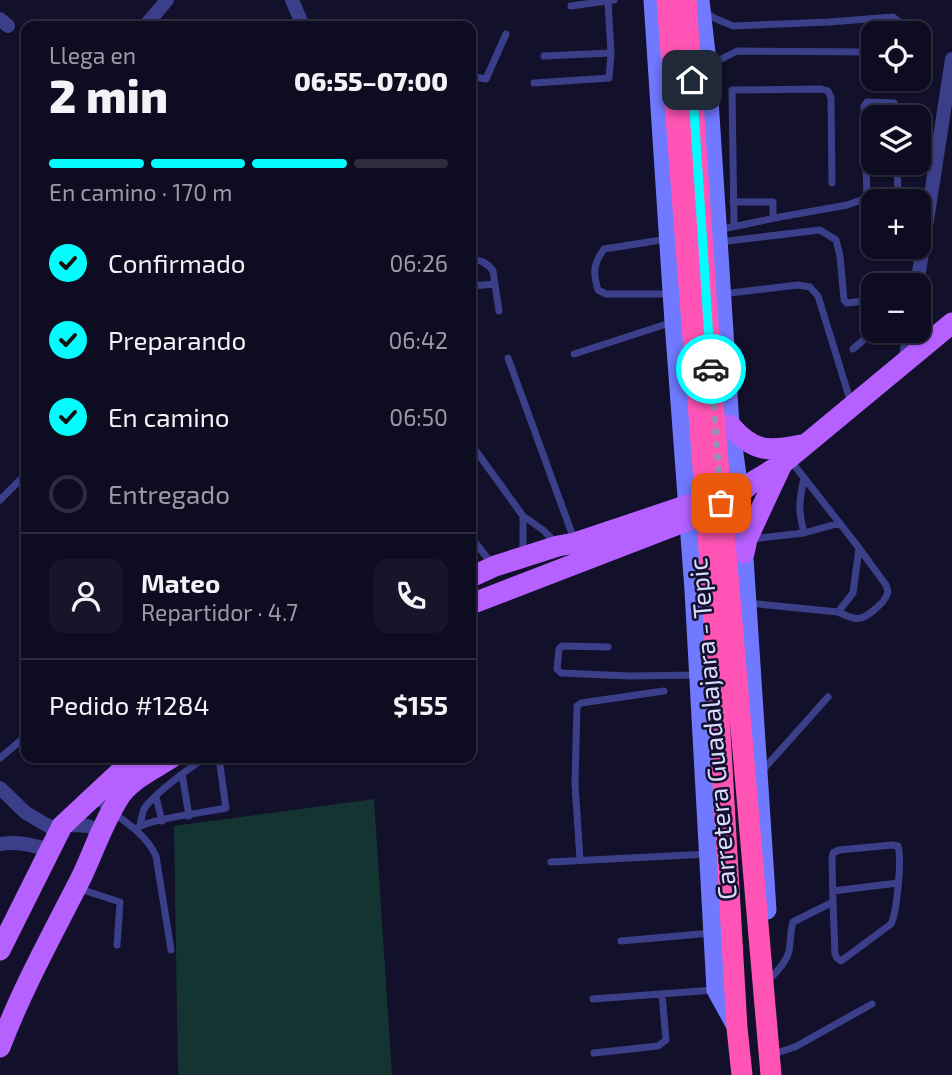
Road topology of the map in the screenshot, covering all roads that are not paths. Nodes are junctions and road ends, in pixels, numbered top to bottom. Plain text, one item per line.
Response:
1 (167, 0) edge
2 (292, 0) edge
3 (614, 0) edge
4 (653, 0) edge
5 (667, 0) edge
6 (608, 1) edge
7 (695, 2) edge
8 (571, 6) dead end
9 (149, 21) edge
10 (300, 21) edge
11 (898, 21) edge
12 (506, 34) dead end
13 (861, 52) edge
14 (611, 53) junction
15 (544, 57) dead end
16 (952, 59) edge
17 (707, 66) junction
18 (476, 77) edge
19 (534, 83) dead end
20 (709, 89) junction
21 (732, 90) junction
22 (865, 105) edge
23 (894, 105) edge
24 (832, 183) dead end
25 (861, 200) edge
26 (733, 202) junction
27 (773, 218) junction
28 (723, 233) junction
29 (669, 239) junction
30 (476, 260) edge
31 (919, 273) edge
32 (495, 284) junction
33 (476, 286) edge
34 (672, 294) junction
35 (722, 295) junction
36 (861, 301) edge
37 (499, 311) dead end
38 (674, 321) junction
39 (952, 323) edge
40 (861, 342) edge
41 (908, 343) edge
42 (853, 349) dead end
43 (574, 354) dead end
44 (508, 358) dead end
45 (905, 363) junction
46 (852, 406) junction
47 (707, 427) junction
48 (476, 451) edge
49 (791, 456) junction
50 (804, 478) junction
51 (21, 479) edge
52 (744, 485) junction
53 (0, 500) edge
54 (688, 512) junction
55 (523, 516) junction
56 (840, 523) junction
57 (804, 533) junction
58 (476, 543) edge
59 (567, 544) junction
60 (746, 546) junction
61 (859, 548) junction
62 (521, 559) junction
63 (495, 566) junction
64 (476, 575) edge
65 (719, 577) junction
66 (694, 590) junction
67 (747, 596) junction
68 (476, 602) edge
69 (838, 612) junction
70 (608, 648) dead end
71 (699, 675) junction
72 (664, 691) dead end
73 (828, 696) dead end
74 (21, 740) edge
75 (0, 758) edge
76 (130, 763) edge
77 (220, 763) edge
78 (176, 766) edge
79 (758, 775) junction
80 (0, 788) edge
81 (156, 797) junction
82 (93, 798) junction
83 (189, 816) junction
84 (162, 821) junction
85 (106, 822) junction
86 (62, 826) junction
87 (137, 827) junction
88 (0, 844) edge
89 (49, 850) junction
90 (709, 854) junction
91 (580, 860) junction
92 (551, 862) dead end
93 (898, 883) junction
94 (76, 887) junction
95 (833, 891) junction
96 (833, 902) junction
97 (713, 933) junction
98 (621, 941) dead end
99 (117, 945) dead end
100 (0, 950) edge
101 (171, 950) dead end
102 (762, 981) junction
103 (716, 990) junction
104 (662, 995) junction
105 (593, 999) dead end
106 (872, 1004) dead end
107 (737, 1028) junction
108 (0, 1047) edge
109 (594, 1053) dead end
110 (771, 1065) edge
111 (742, 1075) edge

1 - 9 street
2 - 10 street
3 - 6 lane
4 - 29 main road
5 - 47 highway, Carretera Guadalajara - Tepic
6 - 8 lane
6 - 14 lane
7 - 11 lane
7 - 17 main road
7 - 47 highway, Carretera Guadalajara - Tepic
12 - 18 lane
13 - 17 lane
14 - 15 lane
14 - 19 lane
16 - 31 street
17 - 20 main road
20 - 21 lane
20 - 28 main road
21 - 24 lane
21 - 26 lane
22 - 23 lane
25 - 27 lane
26 - 27 lane
26 - 28 lane
27 - 28 lane
28 - 35 main road
28 - 36 lane
29 - 34 main road
29 - 34 lane
30 - 32 lane
32 - 33 lane
32 - 37 lane
34 - 38 main road
35 - 46 lane
35 - 47 main road
38 - 43 lane
38 - 47 main road
39 - 45 main road
40 - 42 lane
41 - 45 street
44 - 59 lane
45 - 46 main road
46 - 49 main road
47 - 49 main road
47 - 52 main road
47 - 54 main road
47 - 65 highway, Carretera Guadalajara - Tepic, bridge
48 - 55 lane
49 - 50 lane
49 - 52 main road
49 - 60 main road
50 - 56 lane
50 - 57 lane
51 - 53 lane
52 - 54 main road
52 - 60 main road
54 - 59 main road
54 - 66 main road
54 - 68 main road
55 - 59 lane
55 - 62 lane
56 - 57 lane
56 - 61 lane
57 - 60 lane
58 - 63 lane
59 - 62 main road
60 - 67 main road
61 - 69 lane
61 - 69 lane
62 - 63 main road
63 - 64 main road
65 - 102 highway, Carretera Guadalajara - Tepic
65 - 107 highway, Carretera Guadalajara - Tepic
66 - 67 main road
66 - 71 main road
67 - 69 lane
67 - 79 main road
70 - 71 lane
71 - 90 main road
72 - 91 lane
73 - 79 lane
74 - 75 lane
76 - 82 main road
77 - 83 lane
78 - 81 lane
78 - 83 lane
78 - 85 main road
79 - 102 main road
80 - 86 street
81 - 84 lane
81 - 87 lane
82 - 85 lane
82 - 86 main road
83 - 84 lane
84 - 87 lane
85 - 86 street
85 - 87 lane
85 - 94 main road
86 - 89 main road
87 - 101 lane
88 - 89 street
89 - 100 main road
90 - 91 lane
90 - 97 main road
91 - 92 lane
93 - 95 lane
93 - 95 lane
93 - 96 lane
94 - 99 lane
94 - 108 main road
95 - 96 lane
96 - 102 lane
97 - 98 lane
97 - 103 main road
102 - 110 highway, Carretera Guadalajara - Tepic
103 - 104 lane
103 - 107 main road
104 - 105 lane
104 - 109 lane
106 - 110 lane
107 - 111 highway, Carretera Guadalajara - Tepic

